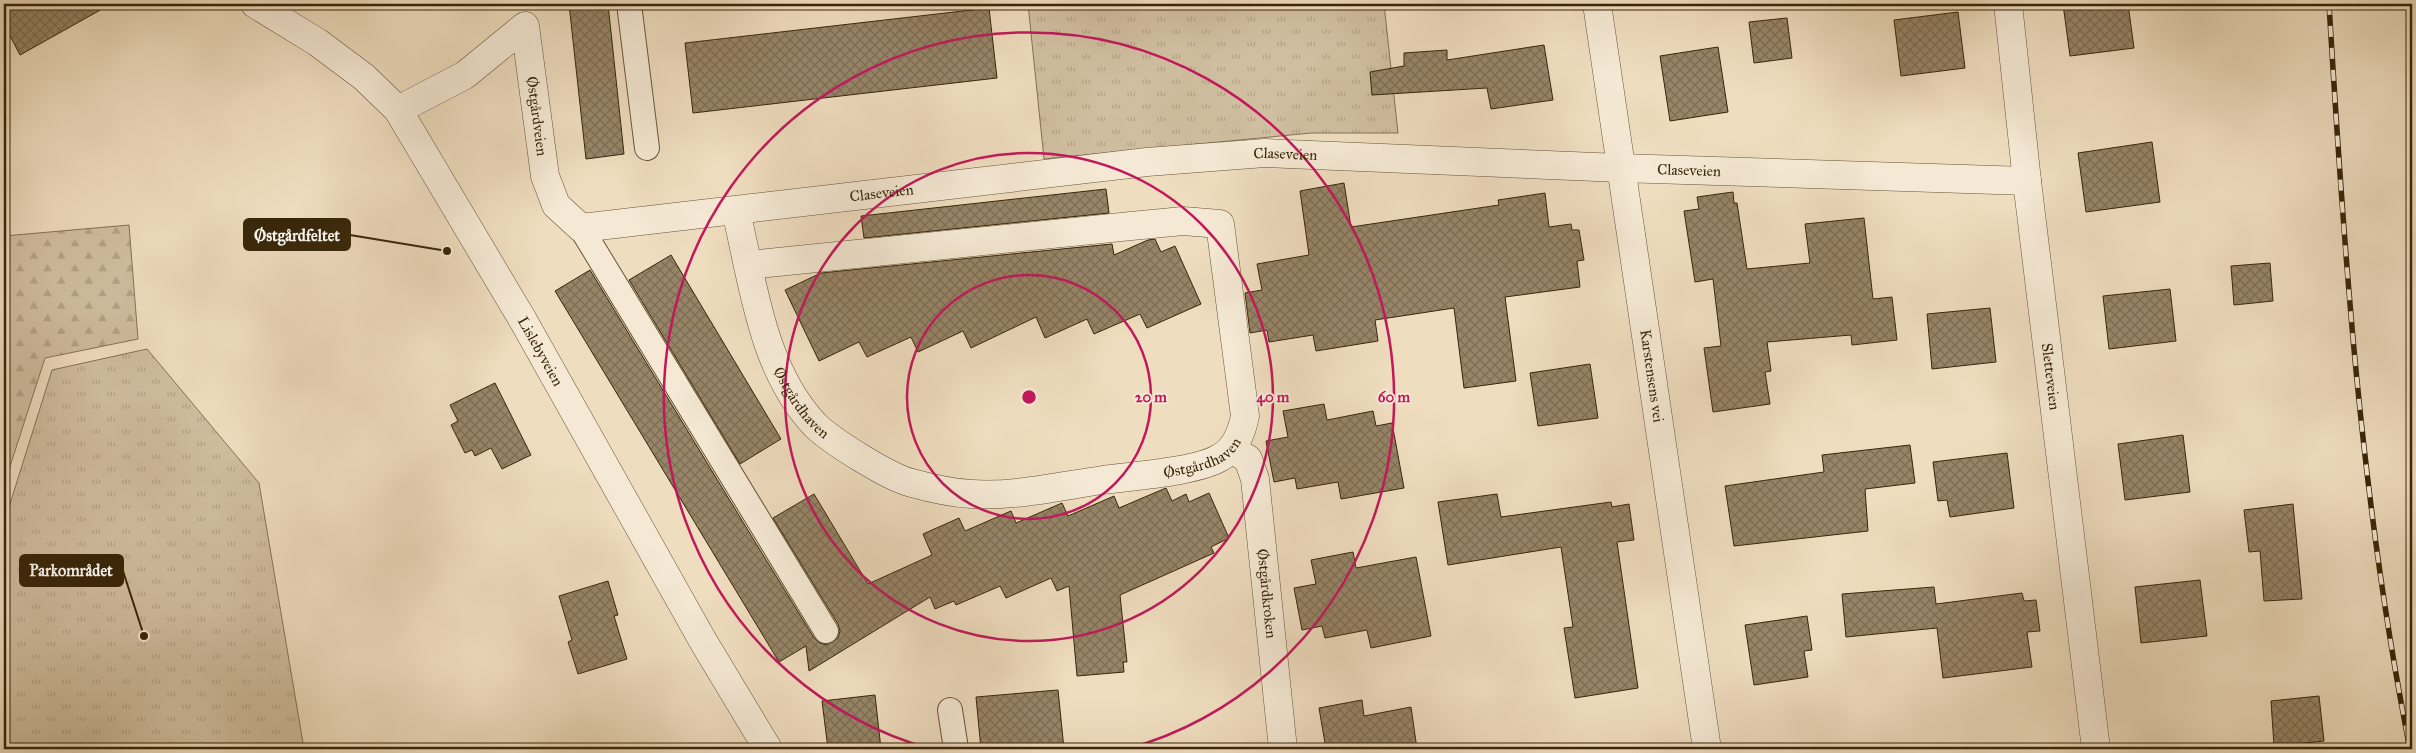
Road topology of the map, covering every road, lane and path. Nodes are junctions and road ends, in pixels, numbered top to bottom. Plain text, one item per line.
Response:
1 (255, 4) edge
2 (629, 4) edge
3 (1598, 4) edge
4 (2008, 4) edge
5 (524, 15) edge
6 (398, 110) junction
7 (647, 148) dead end
8 (1620, 168) junction
9 (2027, 181) junction
10 (736, 211) junction
11 (581, 228) junction
12 (749, 265) junction
13 (1231, 448) junction
14 (826, 631) dead end
15 (950, 710) dead end
16 (768, 749) edge
17 (956, 749) edge
18 (1283, 749) edge
19 (1707, 749) edge
20 (2096, 749) edge

1 - 6 street, Lislebyveien
2 - 7 lane
3 - 8 street, Karstensens vei
4 - 9 street, Sletteveien
5 - 6 street, Østgårdveien
5 - 11 street, Østgårdveien
6 - 16 street, Lislebyveien
8 - 9 street, Claseveien
8 - 10 street, Claseveien
8 - 19 street, Karstensens vei
9 - 20 street, Sletteveien
10 - 11 street, Claseveien
10 - 12 street, Østgårdhaven
11 - 14 lane
12 - 13 street, Østgårdhaven
12 - 13 street, Østgårdhaven
13 - 18 street, Østgårdkroken
15 - 17 lane

